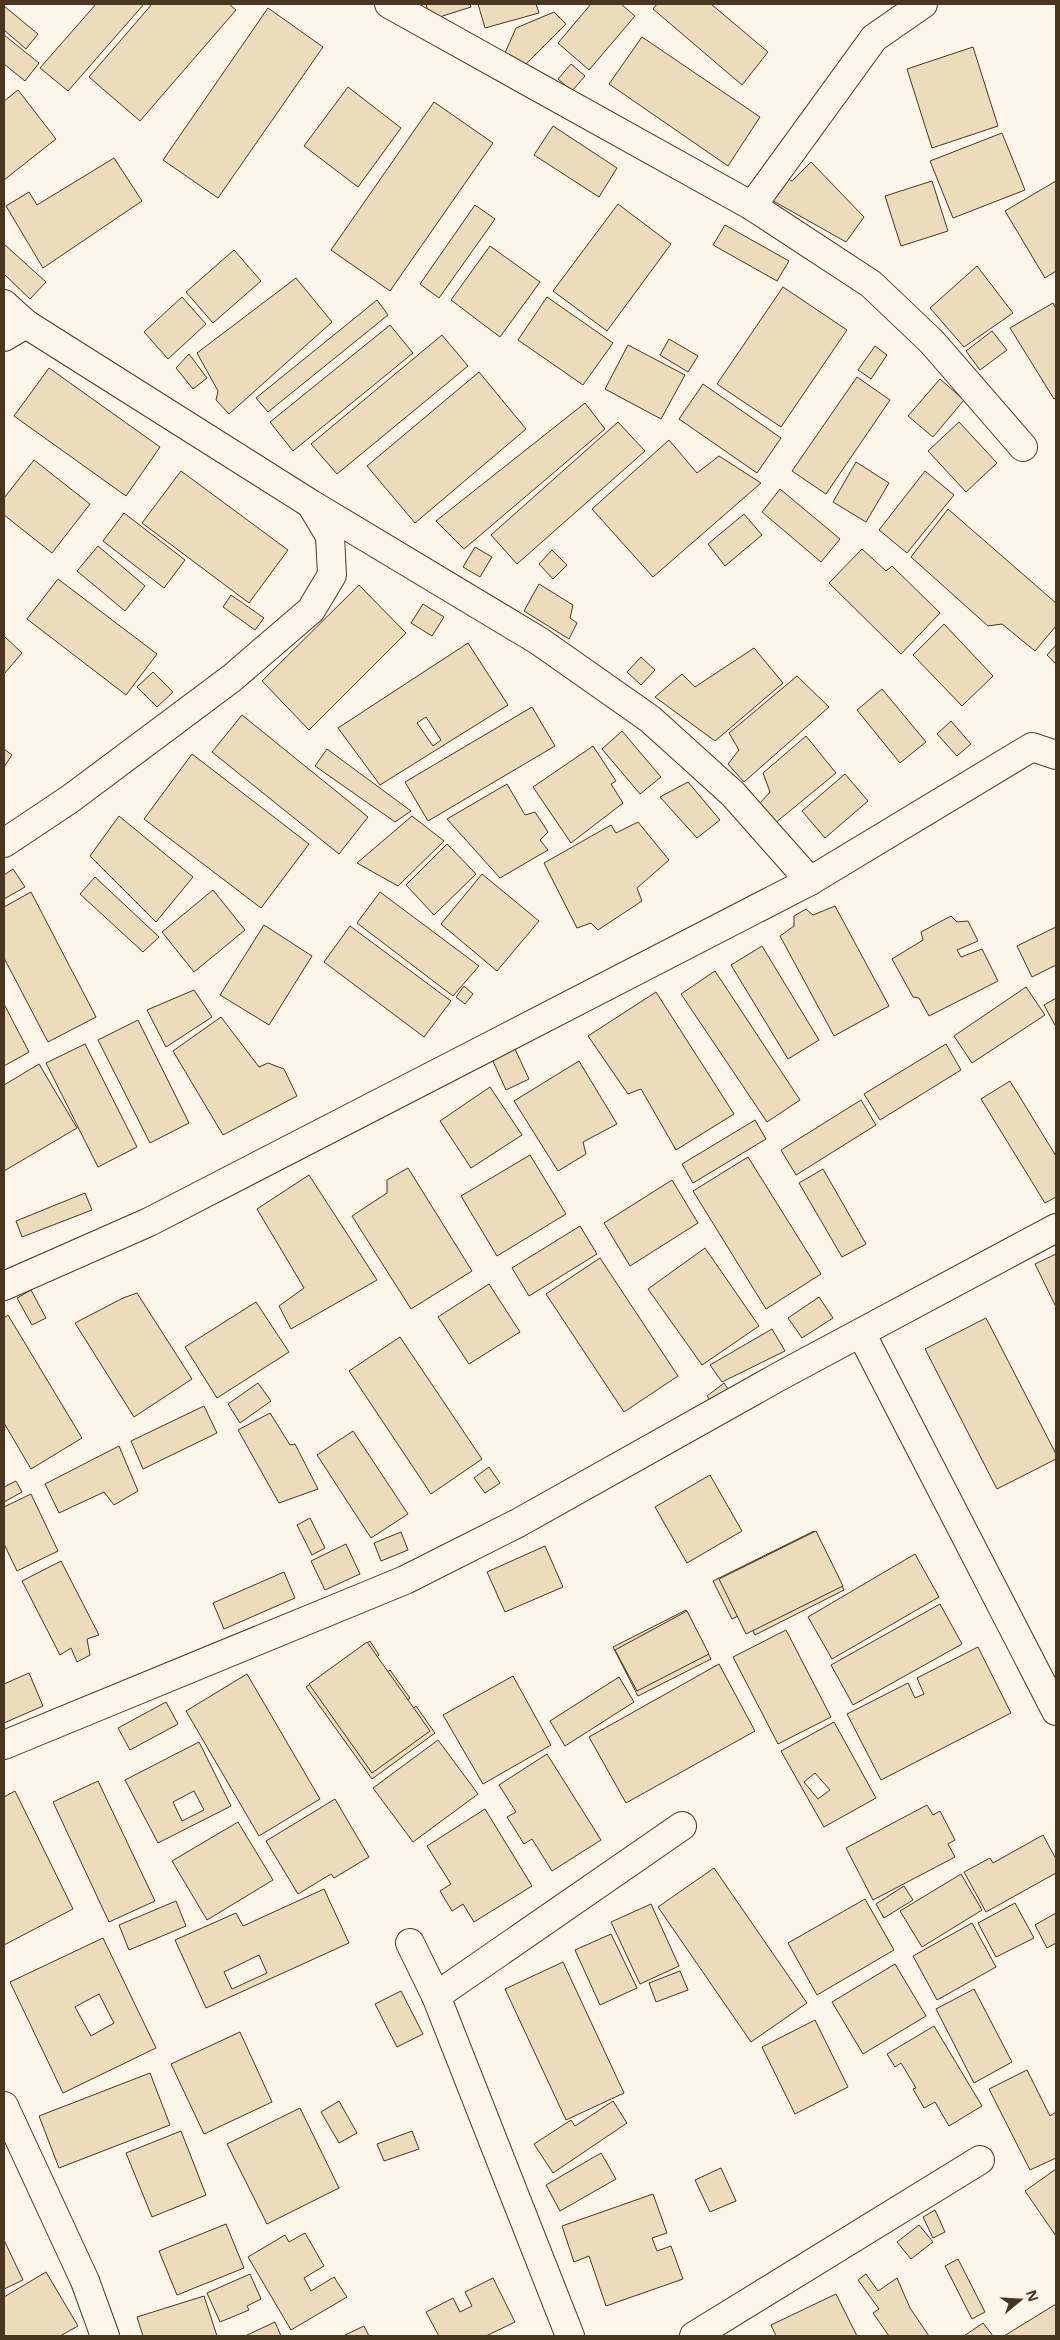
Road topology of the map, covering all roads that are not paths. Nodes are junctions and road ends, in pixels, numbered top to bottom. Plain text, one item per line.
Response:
1 (389, 4) edge
2 (922, 4) edge
3 (752, 206) junction
4 (4, 304) edge
5 (15, 331) edge
6 (1023, 447) dead end
7 (311, 504) junction
8 (1056, 755) edge
9 (4, 843) edge
10 (810, 881) junction
11 (1056, 1228) edge
12 (4, 1286) edge
13 (861, 1333) junction
14 (1056, 1711) edge
15 (4, 1745) edge
16 (682, 1826) dead end
17 (410, 1943) dead end
18 (436, 1996) junction
19 (4, 2106) edge
20 (980, 2160) dead end
21 (105, 2336) edge
22 (570, 2336) edge
23 (694, 2336) edge

1 - 3 street
2 - 3 street
3 - 6 street
4 - 5 street
5 - 7 street
7 - 9 street
7 - 10 street
8 - 10 street
10 - 12 street
11 - 13 street
13 - 14 street
13 - 15 street
16 - 18 street
17 - 18 street
18 - 22 street
19 - 21 street
20 - 23 street

